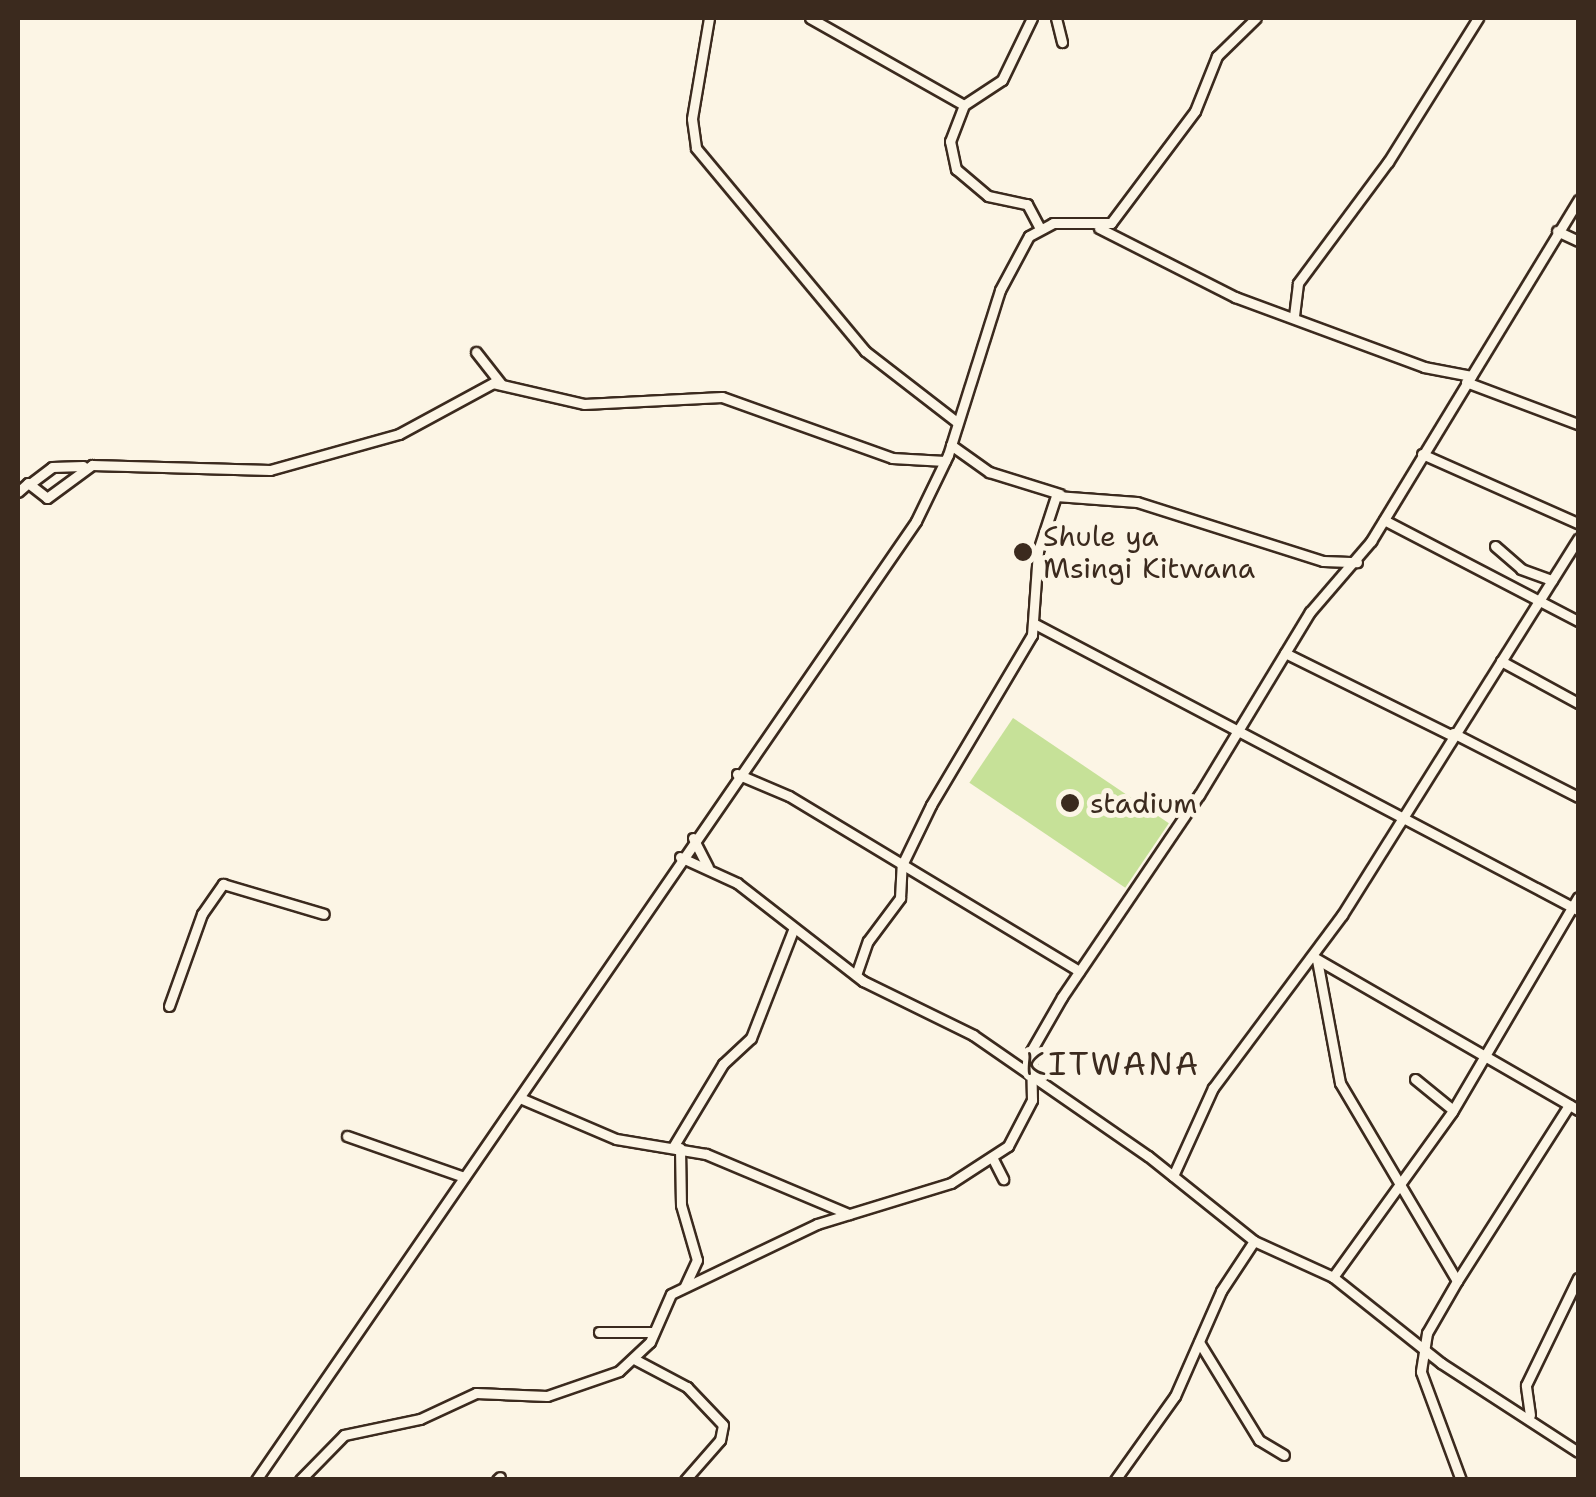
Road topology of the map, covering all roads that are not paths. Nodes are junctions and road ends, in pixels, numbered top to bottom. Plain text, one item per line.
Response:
1 (709, 18) edge
2 (810, 18) edge
3 (1032, 18) edge
4 (1056, 18) edge
5 (1256, 18) edge
6 (1478, 18) edge
7 (1062, 42) dead end
8 (964, 104) junction
9 (1578, 200) edge
10 (1097, 227) junction
11 (1040, 228) junction
12 (1557, 231) junction
13 (1578, 240) edge
14 (1294, 317) junction
15 (476, 352) dead end
16 (1447, 374) junction
17 (1469, 379) junction
18 (501, 384) junction
19 (1459, 393) junction
20 (958, 422) junction
21 (1578, 424) edge
22 (950, 445) junction
23 (1422, 454) junction
24 (945, 461) junction
25 (83, 466) junction
26 (30, 484) junction
27 (18, 492) edge
28 (1060, 494) junction
29 (1384, 520) junction
30 (1578, 522) edge
31 (1578, 539) edge
32 (1495, 546) dead end
33 (1358, 562) junction
34 (1552, 580) junction
35 (1539, 600) junction
36 (1578, 622) edge
37 (1035, 624) junction
38 (1285, 653) junction
39 (1501, 661) junction
40 (1578, 703) edge
41 (1240, 730) junction
42 (1452, 734) junction
43 (736, 774) junction
44 (1578, 796) edge
45 (1402, 815) junction
46 (693, 838) junction
47 (680, 857) junction
48 (902, 865) junction
49 (708, 866) junction
50 (1576, 904) edge
51 (324, 914) dead end
52 (793, 930) junction
53 (1315, 958) junction
54 (1079, 971) junction
55 (856, 976) junction
56 (169, 1006) dead end
57 (1485, 1056) junction
58 (1032, 1079) junction
59 (1415, 1079) dead end
60 (520, 1098) junction
61 (1574, 1107) edge
62 (1453, 1110) junction
63 (348, 1136) dead end
64 (677, 1148) junction
65 (992, 1157) junction
66 (1173, 1176) junction
67 (464, 1177) junction
68 (1003, 1178) dead end
69 (1399, 1191) junction
70 (852, 1214) junction
71 (1254, 1241) junction
72 (1333, 1277) junction
73 (1578, 1278) edge
74 (1457, 1281) junction
75 (684, 1286) junction
76 (599, 1332) dead end
77 (653, 1332) junction
78 (1198, 1342) junction
79 (1422, 1348) junction
80 (636, 1360) junction
81 (1530, 1415) junction
82 (1578, 1452) edge
83 (1284, 1456) dead end
84 (687, 1479) edge
85 (256, 1480) edge
86 (300, 1480) edge
87 (1115, 1480) edge
88 (1461, 1480) edge

1 - 20 street
2 - 8 street
3 - 8 street
4 - 7 street
5 - 10 street
6 - 14 street
8 - 11 street
9 - 12 street
10 - 11 street
10 - 14 street
11 - 20 street
12 - 13 street
12 - 17 street
14 - 16 street
15 - 18 street
16 - 17 street
16 - 19 street
17 - 19 street
17 - 21 street
18 - 24 street
18 - 25 street
19 - 23 street
20 - 22 street
22 - 24 street
22 - 28 street
23 - 29 street
23 - 30 street
24 - 43 street
25 - 26 street
25 - 26 street
26 - 27 street
28 - 33 street
28 - 37 street
29 - 33 street
29 - 35 street
31 - 34 street
32 - 34 street
33 - 38 street
34 - 35 street
35 - 36 street
35 - 39 street
37 - 41 street
37 - 48 street
38 - 41 street
38 - 42 street
39 - 40 street
39 - 42 street
41 - 45 street
41 - 54 street
42 - 44 street
42 - 45 street
43 - 46 street
43 - 48 street
45 - 50 street
45 - 53 street
46 - 47 street
46 - 49 street
47 - 49 street
47 - 60 street
48 - 54 street
48 - 55 street
49 - 52 street
50 - 57 street
51 - 56 street
52 - 55 street
52 - 64 street
53 - 57 street
53 - 66 street
53 - 69 street
54 - 58 street
55 - 58 street
57 - 61 street
57 - 62 street
58 - 65 street
58 - 66 street
59 - 62 street
60 - 64 street
60 - 67 street
61 - 74 street
62 - 69 street
63 - 67 street
64 - 70 street
64 - 75 street
65 - 68 street
65 - 70 street
66 - 71 street
67 - 85 street
69 - 72 street
69 - 74 street
70 - 75 street
71 - 72 street
71 - 78 street
72 - 79 street
73 - 81 street
74 - 79 street
75 - 77 street
76 - 77 street
77 - 80 street
78 - 83 street
78 - 87 street
79 - 81 street
79 - 88 street
80 - 84 street
80 - 86 street
81 - 82 street

